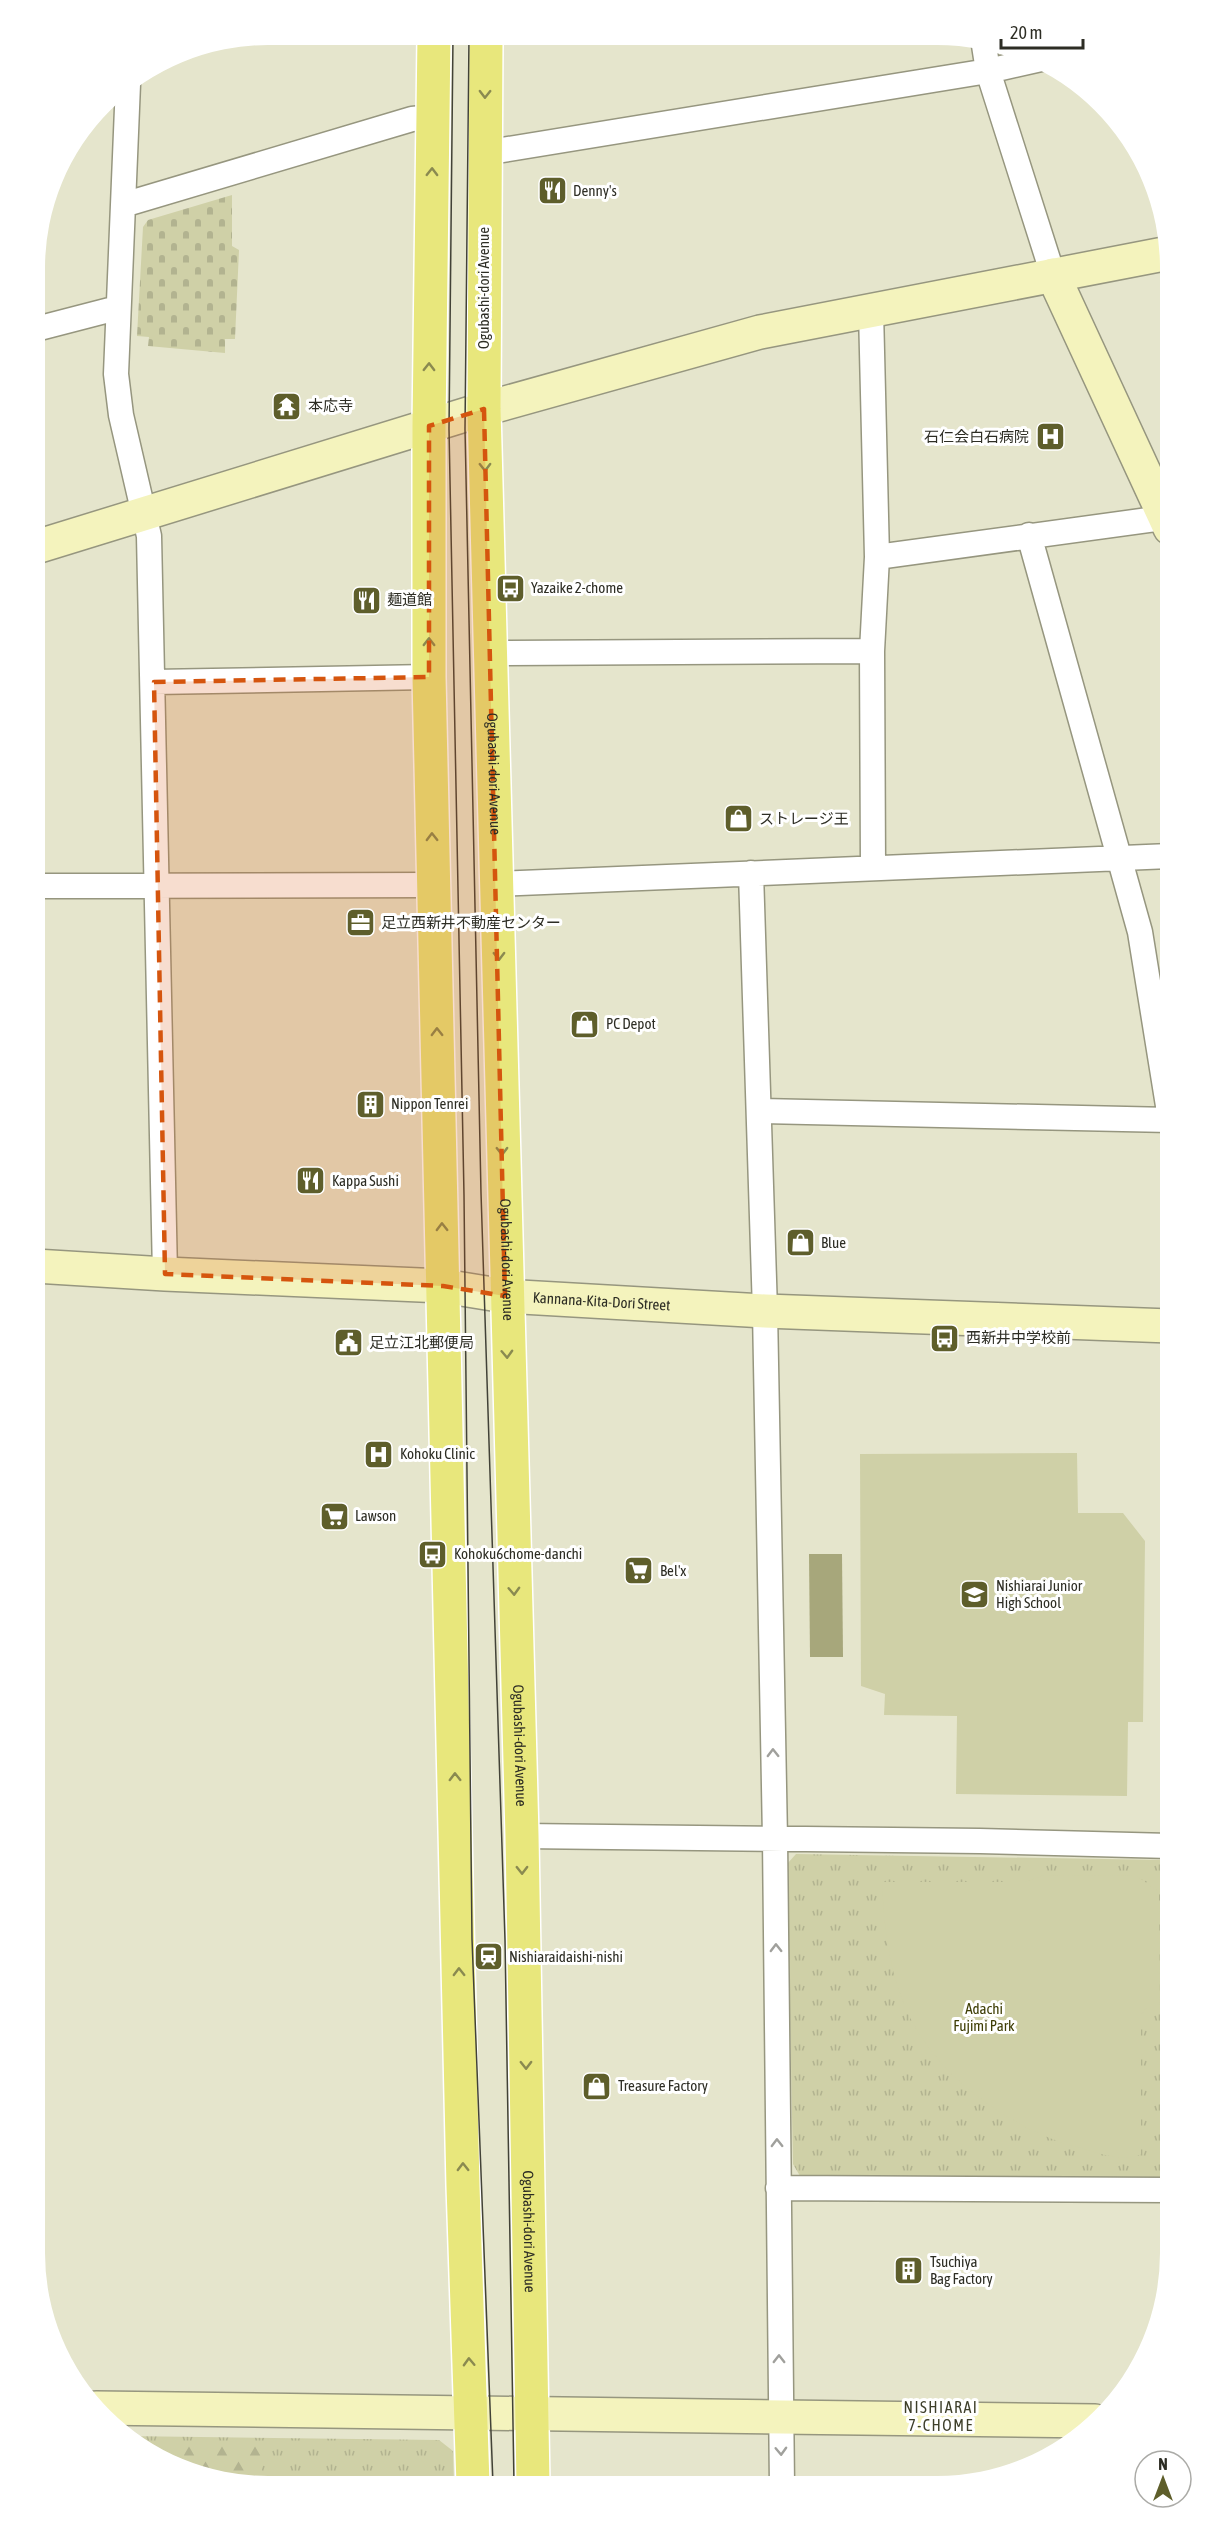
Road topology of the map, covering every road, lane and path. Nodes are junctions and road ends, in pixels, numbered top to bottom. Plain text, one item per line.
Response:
1 (434, 45) edge
2 (486, 45) edge
3 (985, 50) edge
4 (1024, 63) edge
5 (988, 71) junction
6 (128, 95) edge
7 (432, 117) junction
8 (484, 153) junction
9 (123, 205) junction
10 (1160, 256) edge
11 (1053, 275) junction
12 (117, 308) junction
13 (871, 311) junction
14 (45, 326) edge
15 (484, 409) junction
16 (429, 426) junction
17 (1160, 502) edge
18 (145, 514) junction
19 (1160, 522) edge
20 (1029, 535) junction
21 (45, 544) edge
22 (877, 557) junction
23 (872, 651) junction
24 (490, 653) junction
25 (429, 677) junction
26 (154, 682) junction
27 (1160, 856) edge
28 (1120, 858) junction
29 (873, 867) junction
30 (751, 873) junction
31 (498, 884) junction
32 (433, 885) junction
33 (45, 886) edge
34 (158, 886) junction
35 (1160, 1057) edge
36 (759, 1111) junction
37 (1160, 1119) edge
38 (45, 1267) edge
39 (165, 1274) junction
40 (443, 1286) junction
41 (505, 1296) junction
42 (765, 1311) junction
43 (1160, 1326) edge
44 (522, 1836) junction
45 (775, 1839) junction
46 (1160, 1846) edge
47 (778, 2188) junction
48 (1160, 2190) edge
49 (107, 2408) edge
50 (471, 2413) junction
51 (532, 2415) junction
52 (780, 2417) junction
53 (1084, 2421) edge
54 (473, 2476) edge
55 (533, 2476) edge
56 (782, 2476) edge

1 - 7 main road
2 -> 8 main road, Ogubashi-dori Avenue
3 - 5 street
4 - 5 street
5 - 8 street
5 - 11 street
6 - 9 street
7 - 9 street
16 -> 7 main road
8 - 15 main road, Ogubashi-dori Avenue
9 - 12 street
10 - 11 street
11 - 13 street
11 - 17 street
12 - 14 street
12 - 18 street
13 - 15 street
13 - 22 street
15 - 16 street
15 -> 24 main road, Ogubashi-dori Avenue
16 - 18 street
25 -> 16 main road
18 - 21 street
18 - 26 street
19 - 20 street
20 - 22 street
20 - 28 street
22 - 23 street
23 - 24 street
23 - 29 street
24 - 31 main road, Ogubashi-dori Avenue
25 - 26 street
32 -> 25 main road
26 - 34 street
27 - 28 street
28 - 29 street
28 - 35 street
29 - 30 street
30 - 31 street
30 - 36 street
31 -> 41 main road, Ogubashi-dori Avenue
32 - 34 street
40 -> 32 main road
33 - 34 street
34 - 39 street
36 - 37 street
36 - 42 street
38 - 39 street, Kannana-Kita-Dori Street
39 - 40 street, Kannana-Kita-Dori Street
40 - 41 street, Kannana-Kita-Dori Street
50 -> 40 main road
41 - 42 street, Kannana-Kita-Dori Street
41 -> 44 main road, Ogubashi-dori Avenue
42 - 43 street, Kannana-Kita-Dori Street
45 -> 42 street
44 - 45 street
44 -> 51 main road, Ogubashi-dori Avenue
45 - 46 street
47 -> 45 street
47 - 48 street
52 -> 47 street
49 - 50 street
50 - 51 street
50 - 54 main road
51 - 52 street
51 - 55 main road, Ogubashi-dori Avenue
52 - 53 street
52 -> 56 street

